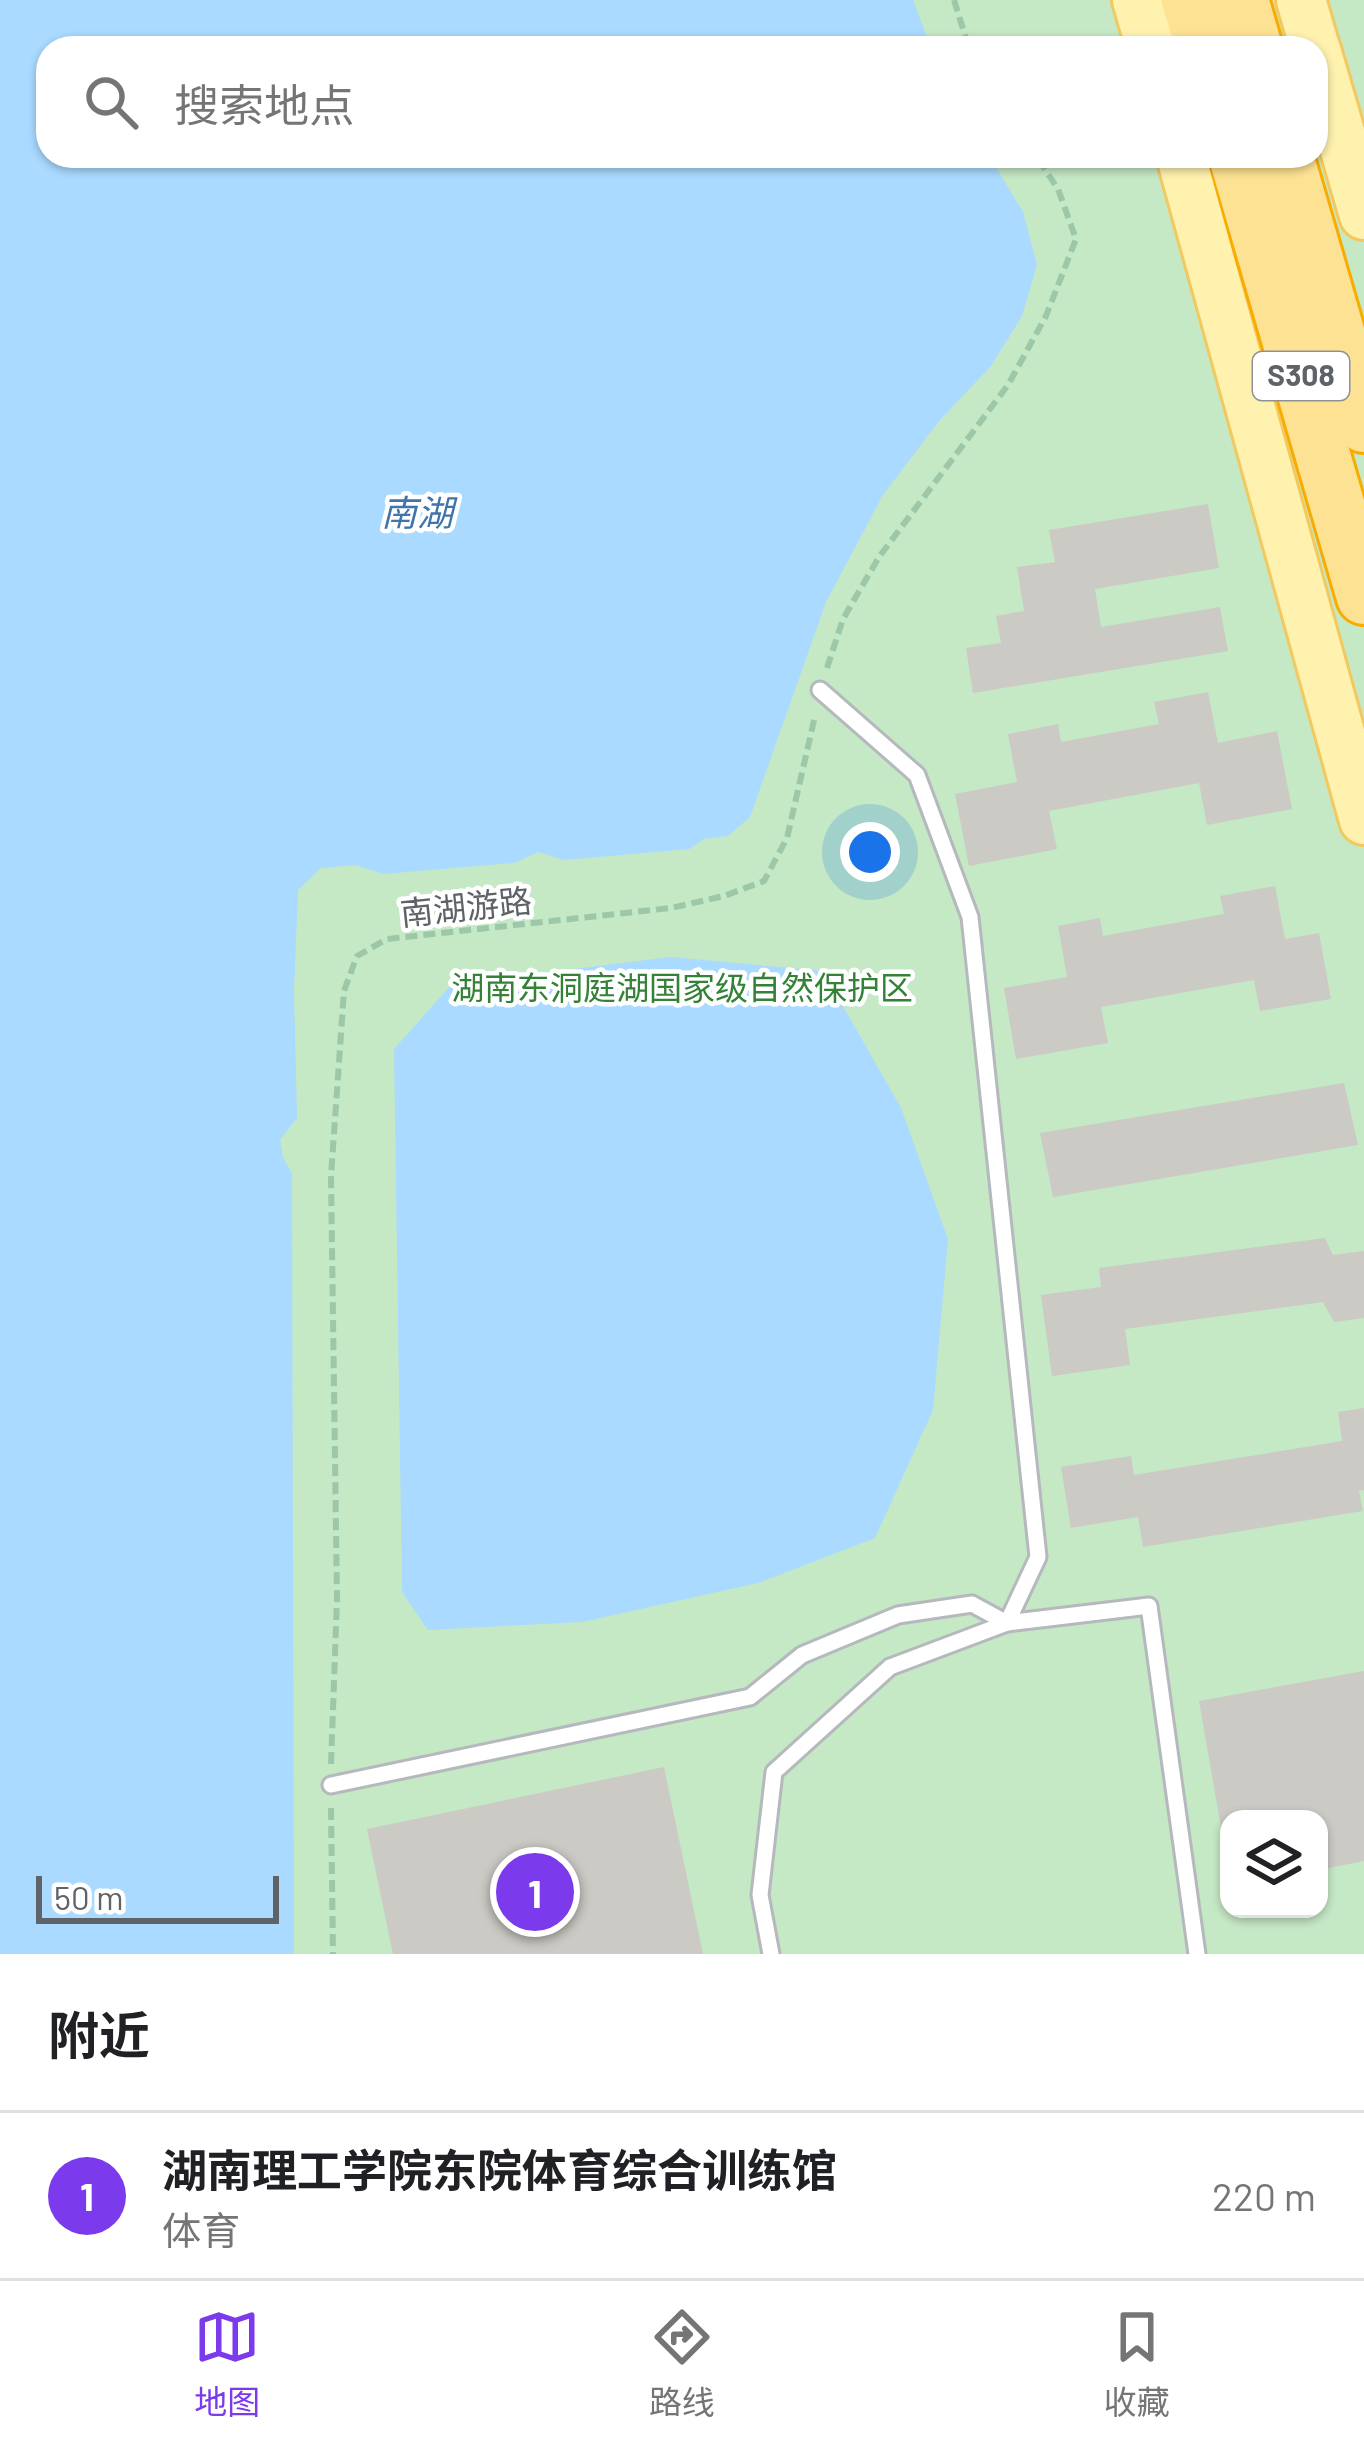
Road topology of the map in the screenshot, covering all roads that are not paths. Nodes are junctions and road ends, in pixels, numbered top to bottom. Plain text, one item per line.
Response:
1 (1137, 0) edge
2 (1190, 0) edge
3 (1241, 0) edge
4 (1301, 0) edge
5 (1147, 36) edge
6 (1200, 36) edge
7 (1252, 36) edge
8 (1312, 36) edge
9 (1328, 90) edge
10 (1184, 168) edge
11 (1239, 168) edge
12 (1289, 168) edge
13 (1364, 215) edge
14 (1364, 425) edge
15 (1364, 597) edge
16 (820, 690) road end
17 (1364, 820) edge
18 (1007, 1624) junction
19 (331, 1785) road end
20 (771, 1954) edge
21 (1197, 1954) edge

1 - 5 main road
2 - 6 highway
3 - 7 highway
4 - 8 main road
9 - 13 main road
10 - 17 main road
11 - 15 highway, S308
12 - 14 highway, S308
16 - 18 lane
18 - 19 lane
18 - 20 lane
18 - 21 lane

